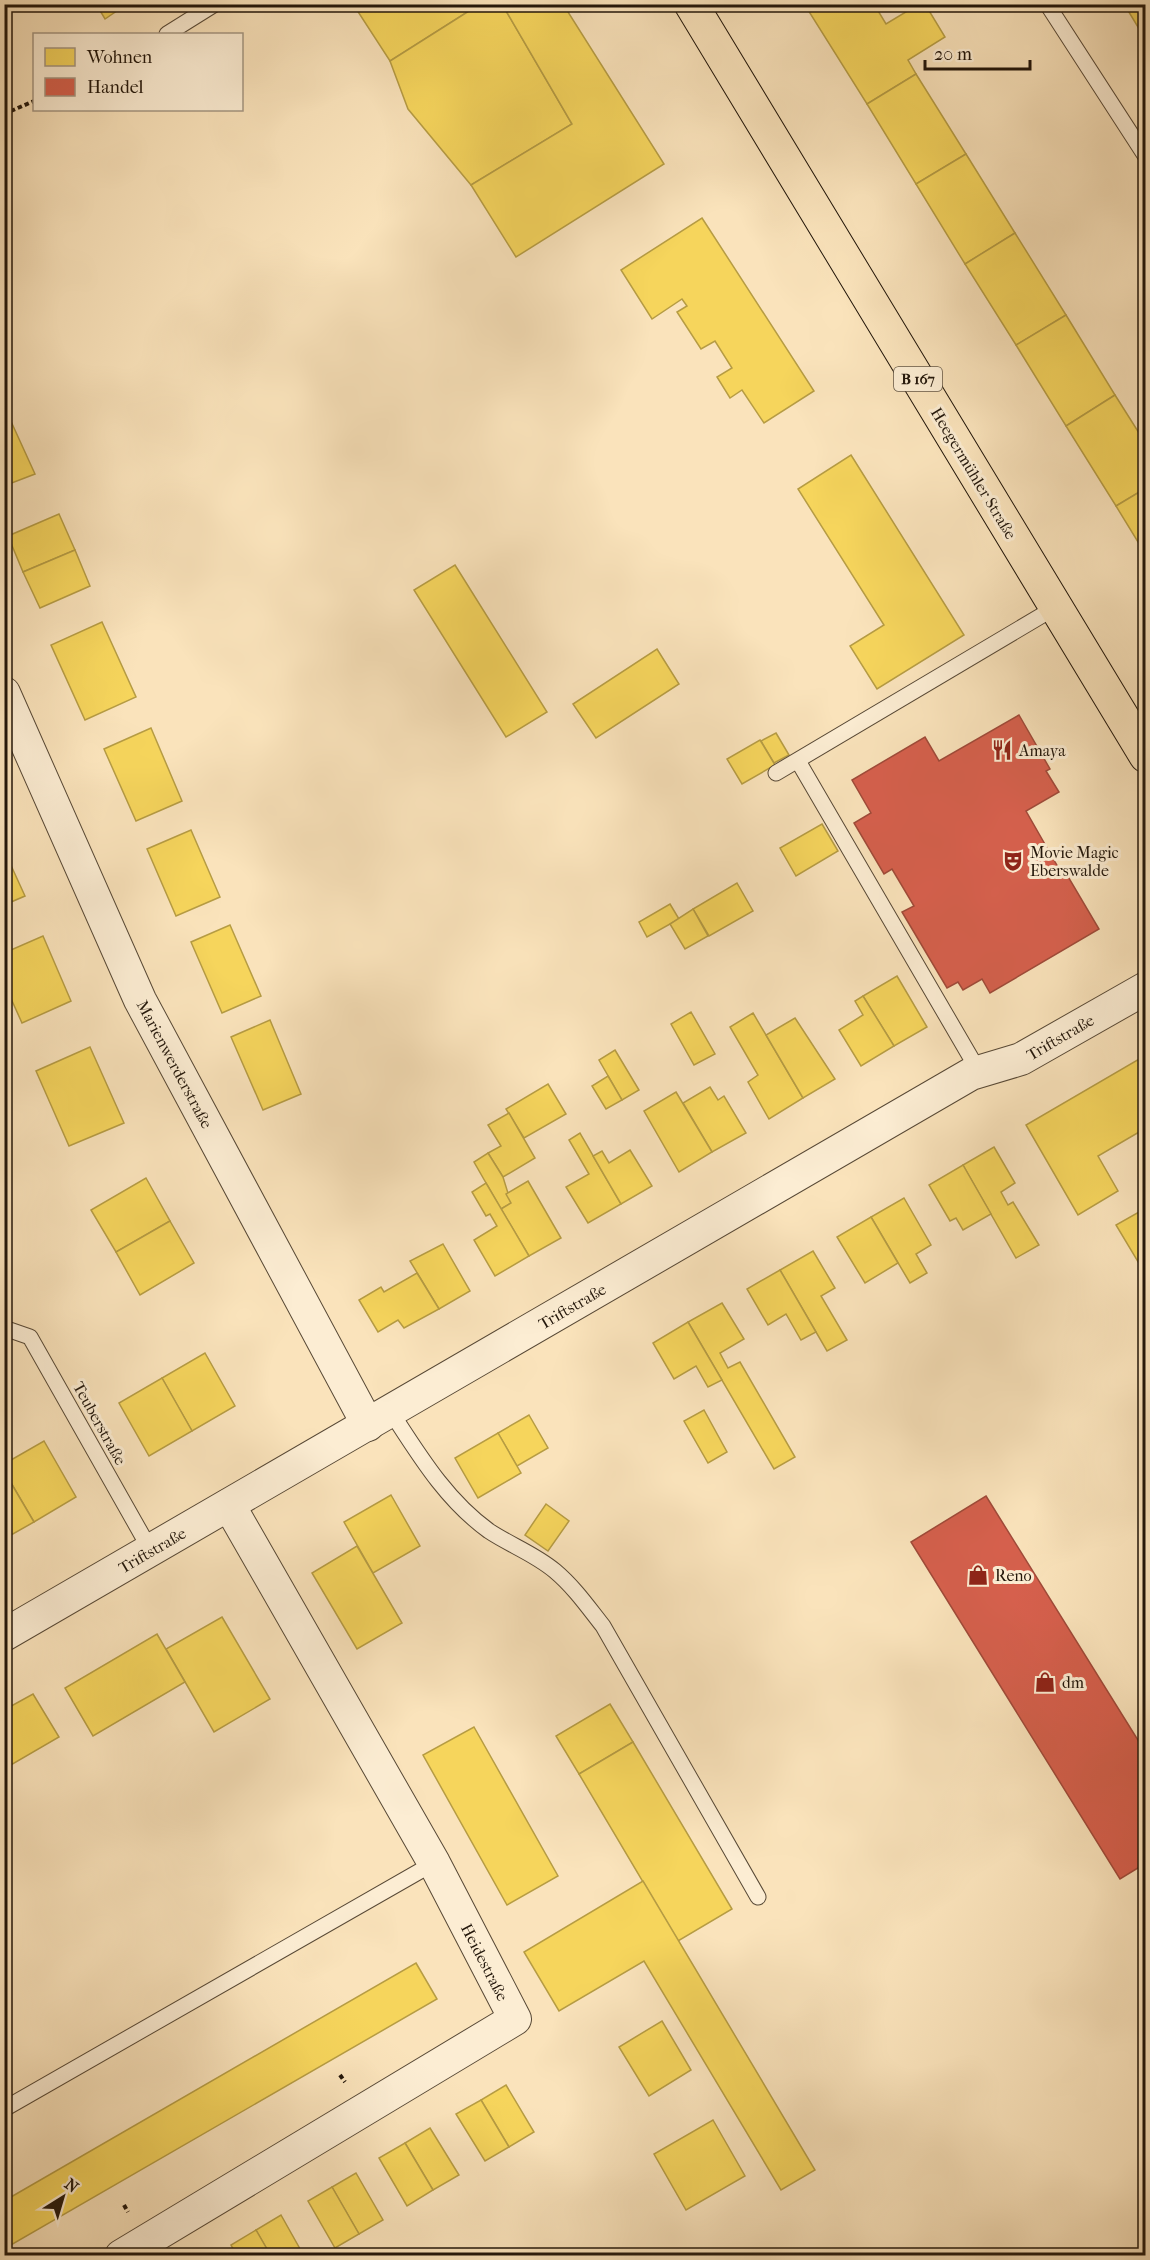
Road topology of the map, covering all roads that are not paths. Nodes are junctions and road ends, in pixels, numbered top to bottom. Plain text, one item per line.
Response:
1 (215, 4) edge
2 (691, 4) edge
3 (1047, 4) edge
4 (169, 33) edge
5 (1146, 157) edge
6 (1056, 607) junction
7 (4, 693) edge
8 (1146, 756) edge
9 (798, 760) junction
10 (776, 773) dead end
11 (1146, 988) edge
12 (978, 1070) junction
13 (4, 1328) edge
14 (379, 1418) junction
15 (229, 1505) junction
16 (151, 1551) junction
17 (4, 1635) edge
18 (434, 1863) junction
19 (758, 1897) dead end
20 (4, 2109) edge
21 (121, 2256) edge

1 - 4 lane
2 - 6 main road, Heegermühler Straße / B 167
3 - 5 lane
6 - 8 main road, Heegermühler Straße / B 167
6 - 9 lane
7 - 14 street, Marienwerderstraße
9 - 10 lane
9 - 12 lane
11 - 12 street, Triftstraße
12 - 14 street, Triftstraße
13 - 16 lane, Teuberstraße
14 - 15 street, Triftstraße
14 - 19 lane
15 - 16 street, Triftstraße
15 - 18 street, Heidestraße
16 - 17 street, Triftstraße
18 - 20 lane
18 - 21 street, Heidestraße

